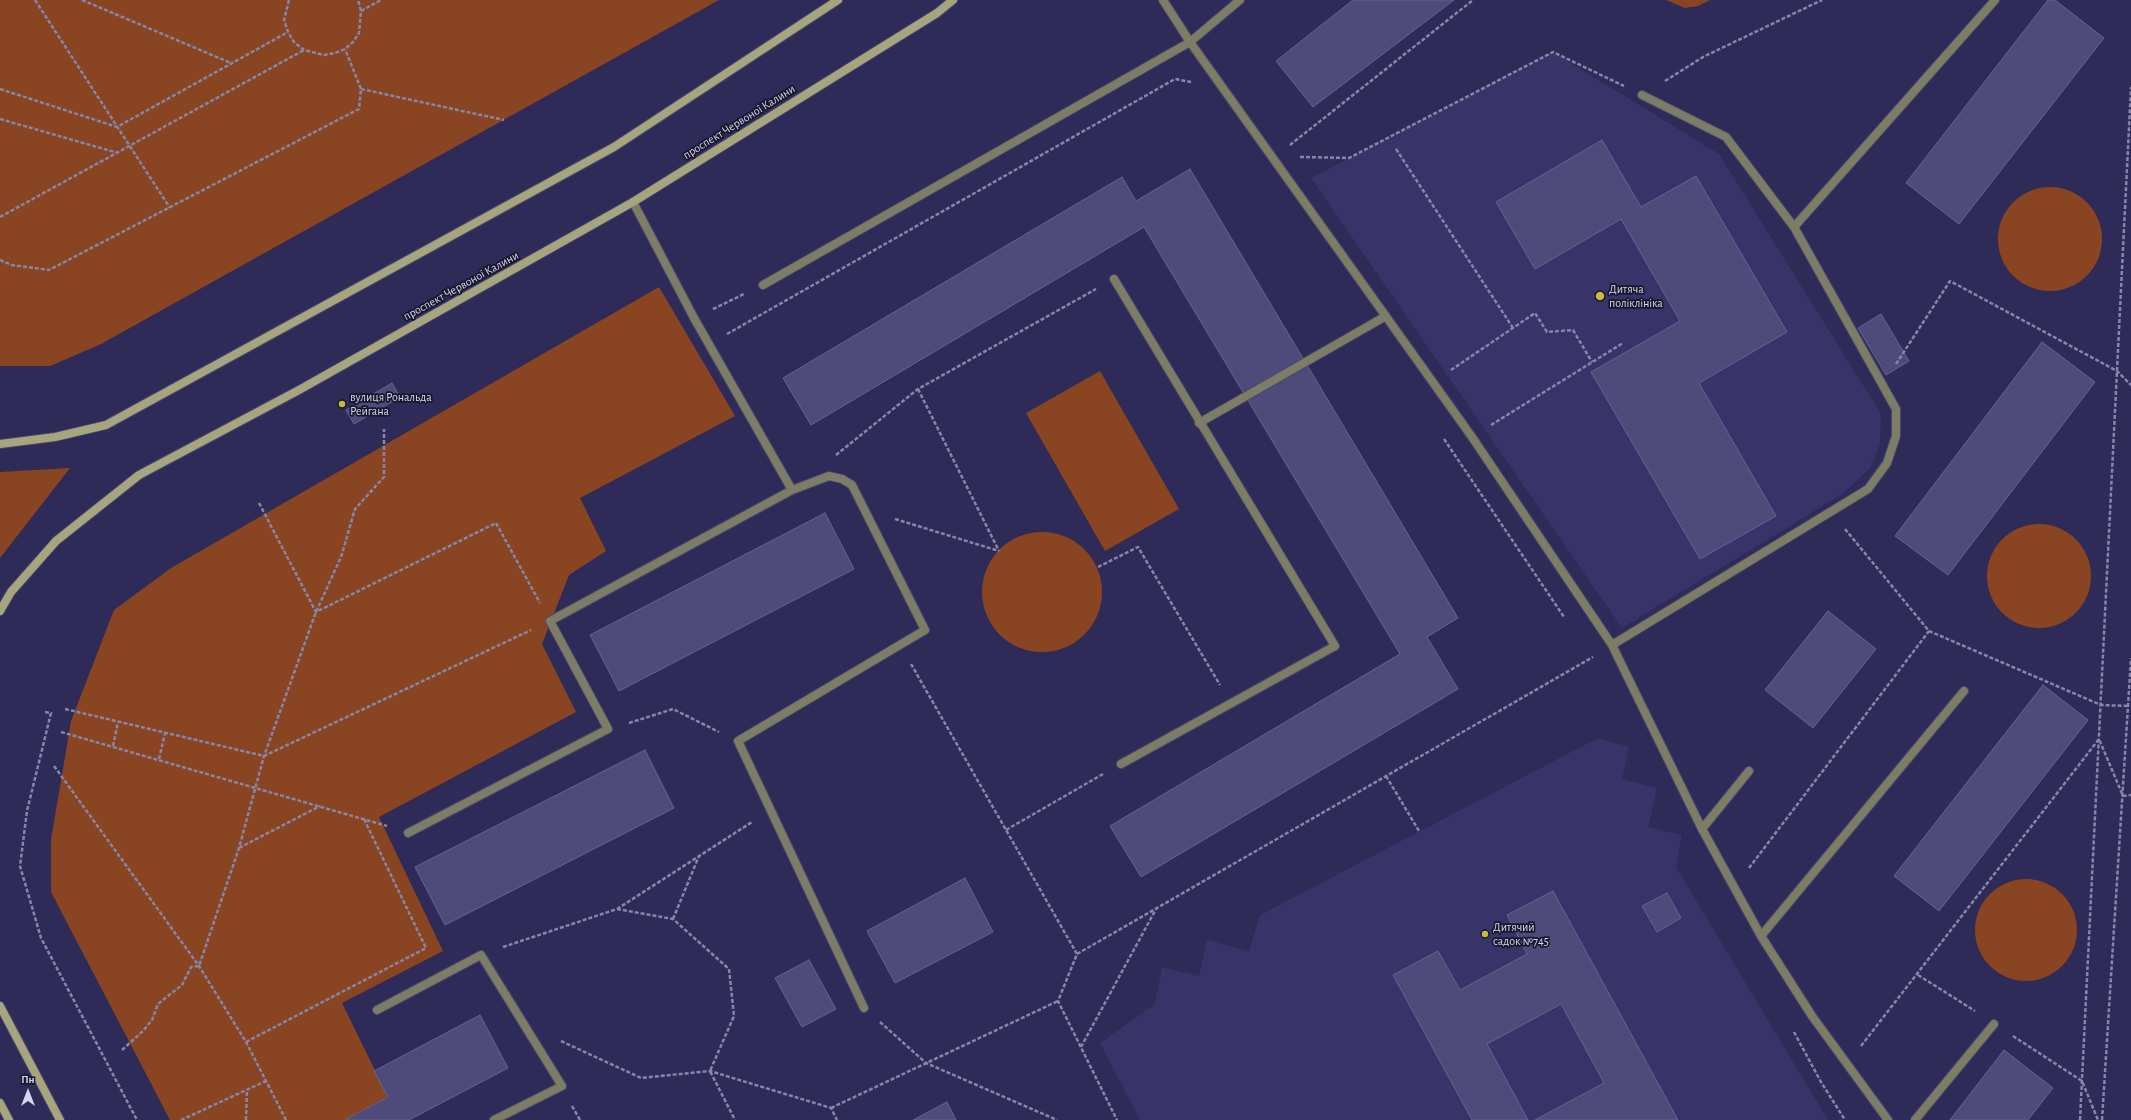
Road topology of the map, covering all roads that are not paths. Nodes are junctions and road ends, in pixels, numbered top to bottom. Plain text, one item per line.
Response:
1 (838, 0) edge
2 (953, 0) edge
3 (1163, 0) edge
4 (1240, 0) edge
5 (1996, 0) edge
6 (1190, 42) junction
7 (1642, 95) road end
8 (633, 202) junction
9 (1794, 227) junction
10 (1114, 279) road end
11 (763, 285) road end
12 (1386, 316) junction
13 (1199, 423) junction
14 (0, 444) edge
15 (792, 490) junction
16 (0, 611) edge
17 (1612, 646) junction
18 (1964, 691) dead end
19 (1121, 764) road end
20 (1750, 772) dead end
21 (1702, 829) junction
22 (408, 832) road end
23 (1761, 936) junction
24 (0, 1006) edge
25 (864, 1008) road end
26 (377, 1010) dead end
27 (1994, 1024) dead end
28 (0, 1103) edge
29 (9, 1120) edge
30 (60, 1120) edge
31 (494, 1120) edge
32 (1888, 1120) edge
33 (1914, 1120) edge

1 - 14 main road
2 - 8 main road, проспект Червоної Калини
3 - 6 lane
4 - 6 lane
5 - 9 lane
6 - 11 lane
6 - 12 lane
7 - 9 lane
8 - 15 lane
8 - 16 main road, проспект Червоної Калини
9 - 17 lane
10 - 13 lane
12 - 13 lane
12 - 17 lane
13 - 19 lane
15 - 22 lane
15 - 25 lane
17 - 21 lane
18 - 23 lane
20 - 21 lane
21 - 23 lane
23 - 32 lane
24 - 30 main road
26 - 31 lane
27 - 33 lane
28 - 29 main road

